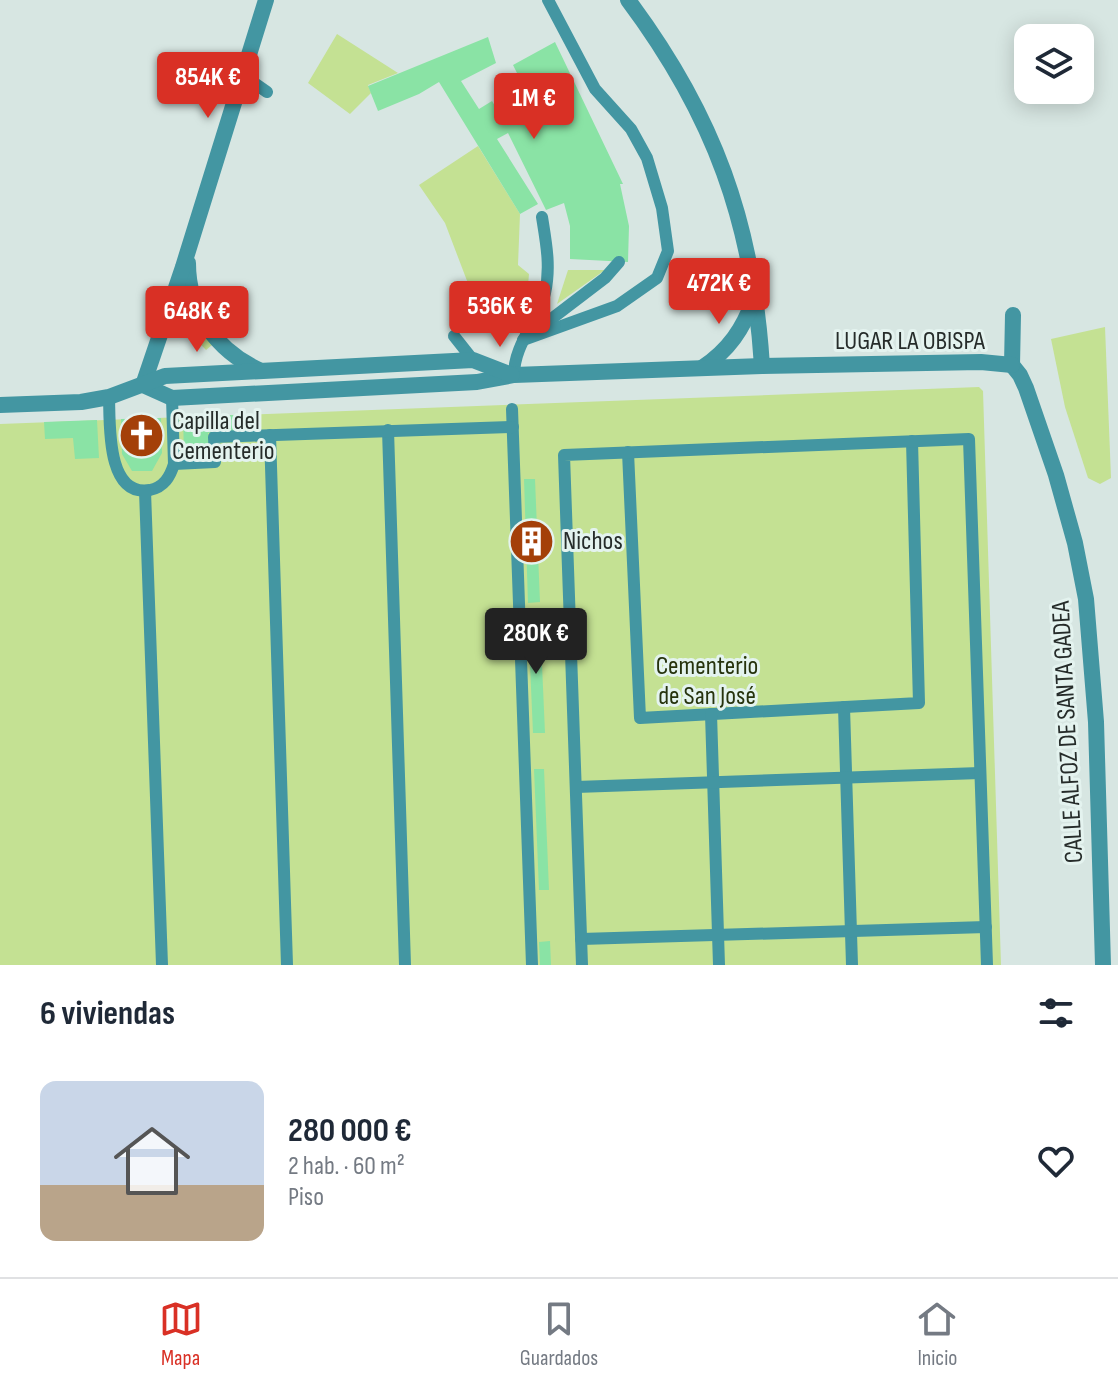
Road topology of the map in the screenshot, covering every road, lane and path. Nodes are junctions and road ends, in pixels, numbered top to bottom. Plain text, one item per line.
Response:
1 (266, 0) edge
2 (548, 0) edge
3 (628, 0) edge
4 (243, 75) junction
5 (267, 92) dead end
6 (542, 217) dead end
7 (188, 252) junction
8 (619, 262) dead end
9 (755, 297) junction
10 (1013, 315) dead end
11 (454, 336) dead end
12 (523, 340) junction
13 (473, 360) junction
14 (1012, 365) junction
15 (762, 366) junction
16 (701, 368) junction
17 (260, 371) junction
18 (514, 375) junction
19 (143, 385) junction
20 (109, 397) junction
21 (172, 398) junction
22 (0, 405) edge
23 (512, 409) dead end
24 (513, 427) junction
25 (388, 430) junction
26 (270, 435) junction
27 (912, 441) junction
28 (628, 452) junction
29 (174, 464) junction
30 (145, 491) junction
31 (844, 707) junction
32 (711, 714) junction
33 (980, 773) junction
34 (845, 778) junction
35 (713, 782) junction
36 (576, 787) junction
37 (986, 927) junction
38 (851, 931) junction
39 (718, 935) junction
40 (581, 939) junction
41 (162, 965) edge
42 (287, 965) edge
43 (405, 965) edge
44 (532, 965) edge
45 (582, 965) edge
46 (719, 965) edge
47 (852, 965) edge
48 (987, 965) edge
49 (1103, 965) edge

1 - 4 street
2 - 12 lane
3 - 9 street
4 - 5 lane
4 - 7 street
6 - 12 lane
7 - 17 street
7 - 19 street
8 - 12 lane
9 - 15 street
9 - 16 street
10 - 14 street
11 - 13 lane
12 - 18 lane
13 - 17 street
13 - 18 street
14 - 15 street, LUGAR LA OBISPA
14 - 49 street, CALLE ALFOZ DE SANTA GADEA
15 - 16 street, LUGAR LA OBISPA
16 - 18 street, LUGAR LA OBISPA
17 - 19 street
18 - 21 street, LUGAR LA OBISPA
19 - 20 street
19 - 21 street, LUGAR LA OBISPA
20 - 22 street
20 - 30 lane
21 - 29 lane
23 - 24 lane
24 - 25 lane
24 - 44 lane
25 - 26 lane
25 - 43 lane
26 - 29 lane
26 - 42 lane
27 - 28 lane
27 - 31 lane
27 - 33 lane
28 - 32 lane
28 - 36 lane
29 - 30 lane
30 - 41 lane
31 - 32 lane
31 - 34 lane
32 - 35 lane
33 - 34 lane
33 - 37 lane
34 - 35 lane
34 - 38 lane
35 - 36 lane
35 - 39 lane
36 - 40 lane
37 - 38 lane
37 - 48 lane
38 - 39 lane
38 - 47 lane
39 - 40 lane
39 - 46 lane
40 - 45 lane

